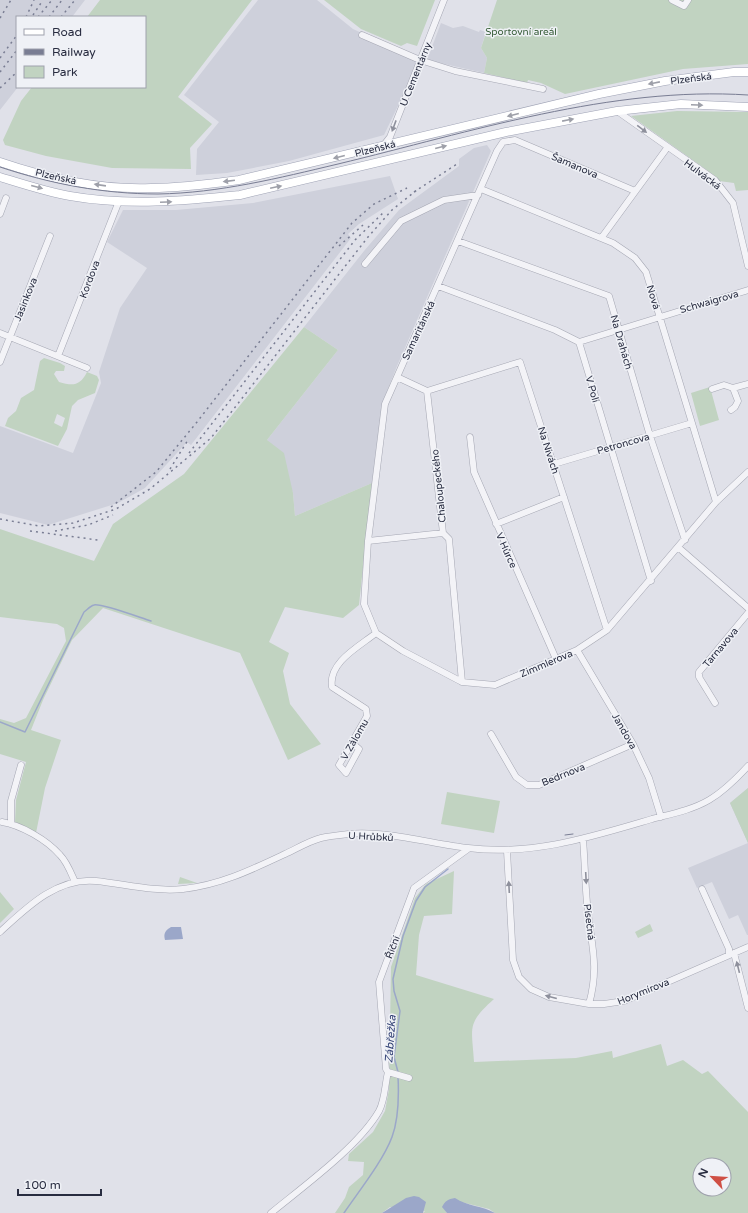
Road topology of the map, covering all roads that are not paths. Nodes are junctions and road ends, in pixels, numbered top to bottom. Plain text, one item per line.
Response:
1 (444, 0) edge
2 (672, 0) edge
3 (688, 0) edge
4 (362, 36) dead end
5 (420, 60) junction
6 (748, 72) edge
7 (543, 89) dead end
8 (748, 106) edge
9 (617, 111) junction
10 (515, 140) joint
11 (383, 146) junction
12 (667, 148) junction
13 (0, 162) edge
14 (0, 177) edge
15 (635, 191) junction
16 (480, 192) junction
17 (6, 198) dead end
18 (119, 201) junction
19 (0, 214) edge
20 (50, 236) dead end
21 (602, 237) junction
22 (458, 241) junction
23 (365, 264) dead end
24 (748, 266) edge
25 (438, 286) junction
26 (748, 290) edge
27 (660, 316) junction
28 (618, 330) junction
29 (0, 333) edge
30 (10, 337) junction
31 (579, 342) junction
32 (58, 356) junction
33 (0, 362) edge
34 (87, 368) dead end
35 (397, 377) junction
36 (748, 384) edge
37 (733, 388) junction
38 (712, 389) dead end
39 (427, 391) junction
40 (731, 410) dead end
41 (692, 423) junction
42 (650, 436) junction
43 (470, 437) dead end
44 (610, 447) junction
45 (554, 464) junction
46 (748, 472) edge
47 (564, 497) junction
48 (716, 502) junction
49 (496, 524) junction
50 (443, 533) junction
51 (685, 540) junction
52 (368, 541) junction
53 (679, 548) junction
54 (651, 581) junction
55 (748, 608) edge
56 (748, 613) edge
57 (607, 630) junction
58 (376, 633) junction
59 (578, 650) junction
60 (556, 659) junction
61 (462, 682) junction
62 (715, 703) dead end
63 (491, 734) dead end
64 (352, 743) junction
65 (633, 744) junction
66 (21, 765) dead end
67 (748, 766) edge
68 (662, 817) junction
69 (2, 822) dead end
70 (11, 823) junction
71 (583, 839) junction
72 (468, 849) junction
73 (507, 851) junction
74 (75, 882) junction
75 (702, 889) dead end
76 (0, 932) edge
77 (748, 947) edge
78 (732, 954) junction
79 (589, 1004) junction
80 (748, 1008) edge
81 (389, 1072) junction
82 (409, 1078) dead end
83 (271, 1213) edge

1 - 5 street, U Cementárny
2 - 3 street
4 - 5 street
5 - 7 street
5 -> 11 street, U Cementárny
6 -> 11 main road, Plzeňská
9 -> 8 main road, Plzeňská
9 -> 12 street, Hulvácká
18 -> 9 main road, Plzeňská
10 - 15 street, Šamanova
10 - 16 street, Samaritánská
11 -> 13 main road, Plzeňská
12 - 15 street
12 - 24 street, Hulvácká
14 -> 18 main road, Plzeňská
15 - 21 street
16 - 21 street, Nová
16 - 22 street, Samaritánská
16 - 23 street
17 - 19 street
18 - 32 street, Kordova
20 - 30 street, Jasinkova
21 - 27 street, Nová
22 - 25 street, Samaritánská
22 - 28 street, Na Drahách
25 - 31 street
25 - 35 street, Samaritánská
26 - 27 street, Schwaigrova
27 - 28 street, Schwaigrova
27 - 41 street, Nová
28 - 31 street, Schwaigrova
28 - 42 street, Na Drahách
29 - 30 street
30 - 32 street
30 - 33 street, Jasinkova
31 - 44 street, V Poli
32 - 34 street
35 - 39 street
35 - 52 street, Samaritánská
36 - 37 street
37 - 38 street
37 - 40 street
39 - 45 street, Na Nivách
39 - 50 street, Chaloupeckého
41 - 42 street, Petroncova
41 - 48 street, Nová
42 - 44 street, Petroncova
42 - 51 street, Na Drahách
43 - 49 street, V Hůrce
44 - 45 street, Petroncova
44 - 54 street, V Poli
45 - 47 street, Na Nivách
46 - 48 street, Zimmlerova
47 - 49 street
47 - 57 street, Na Nivách
48 - 51 street, Zimmlerova
49 - 60 street, V Hůrce
50 - 52 street
50 - 61 street, Chaloupeckého
51 - 53 street, Zimmlerova
52 - 58 street
53 - 54 street, Zimmlerova
53 - 55 street
54 - 57 street, Zimmlerova
56 - 62 street, Tarnavova
57 - 59 street, Zimmlerova
58 - 61 street, Zimmlerova
58 - 64 street, V Zálomu
59 - 60 street, Zimmlerova
59 - 65 street, Jandova
60 - 61 street, Zimmlerova
63 - 65 street, Bedrnova
64 - 64 street, V Zálomu
65 - 68 street, Jandova
66 - 70 street
67 - 68 street, U Hrůbků
68 - 71 street, U Hrůbků
69 - 70 street
70 - 74 street
71 - 73 street, U Hrůbků
71 -> 79 street, Písečná
72 - 73 street, U Hrůbků
72 - 74 street, U Hrůbků
72 - 81 street, Říční
79 -> 73 street, Horymírova
74 - 76 street, U Hrůbků
75 - 78 street
77 - 78 street, Horymírova
78 - 79 street, Horymírova
80 -> 78 street
81 - 82 street
81 - 83 street, Říční

